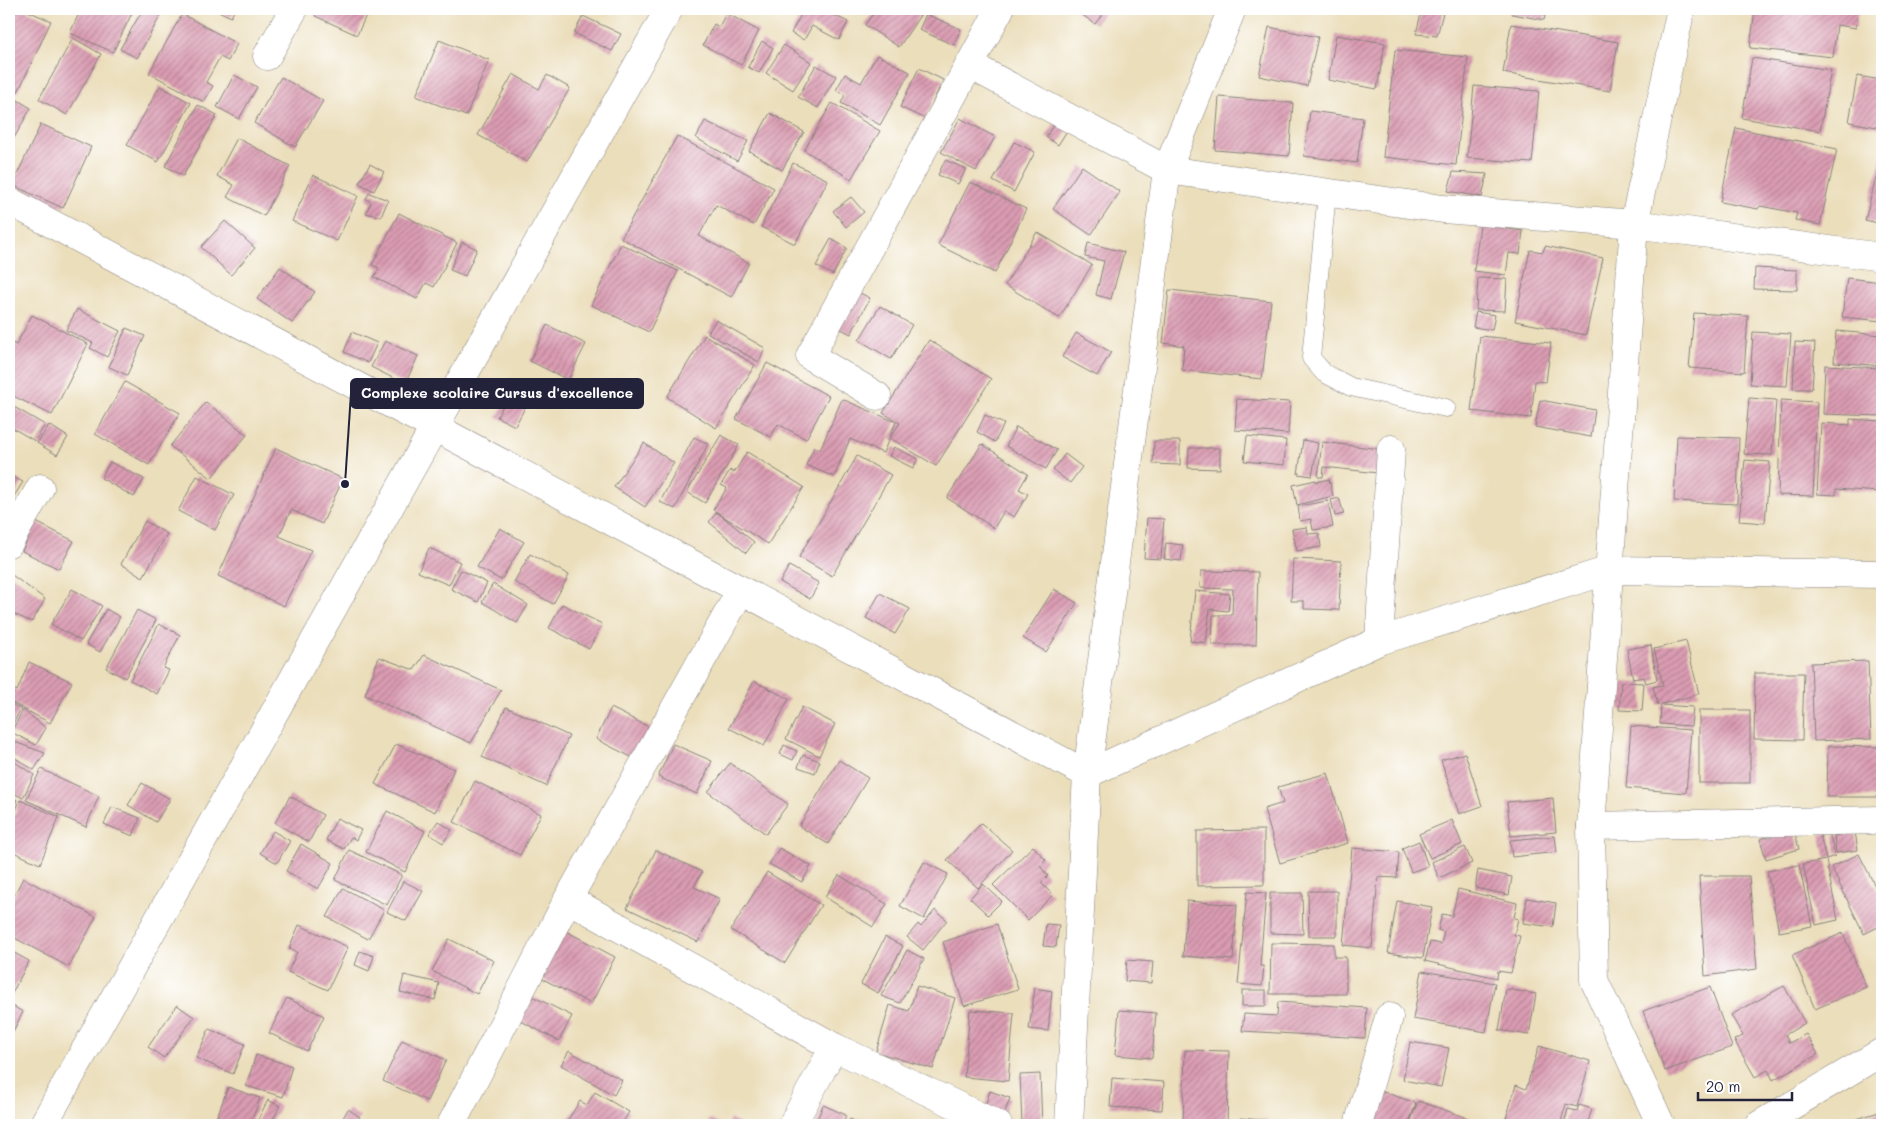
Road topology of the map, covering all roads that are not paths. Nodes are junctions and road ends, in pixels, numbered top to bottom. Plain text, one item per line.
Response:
1 (294, 9) edge
2 (669, 9) edge
3 (1000, 9) edge
4 (1232, 9) edge
5 (1681, 9) edge
6 (267, 56) dead end
7 (970, 65) junction
8 (1167, 170) junction
9 (1327, 193) junction
10 (9, 201) edge
11 (1634, 224) junction
12 (1882, 257) edge
13 (877, 396) dead end
14 (1446, 408) dead end
15 (433, 426) junction
16 (1391, 450) dead end
17 (40, 488) dead end
18 (9, 543) edge
19 (1610, 570) junction
20 (1882, 574) edge
21 (741, 590) junction
22 (1379, 641) junction
23 (1086, 774) junction
24 (1882, 820) edge
25 (1591, 826) junction
26 (568, 899) junction
27 (1389, 1017) dead end
28 (834, 1046) junction
29 (1882, 1052) edge
30 (43, 1125) edge
31 (451, 1125) edge
32 (792, 1125) edge
33 (998, 1125) edge
34 (1069, 1125) edge
35 (1358, 1125) edge
36 (1660, 1125) edge
37 (1758, 1125) edge

1 - 6 street
2 - 15 street
3 - 7 street
4 - 8 street
5 - 11 street
7 - 8 street
7 - 13 street
8 - 9 street
8 - 23 street
9 - 11 street
9 - 14 lane
10 - 15 street
11 - 12 street
11 - 19 street
15 - 21 street
15 - 30 street
16 - 22 street
17 - 18 street
19 - 20 street
19 - 22 street
19 - 25 street
21 - 23 street
21 - 26 street
22 - 23 street
23 - 34 street
24 - 25 street
25 - 36 street
26 - 28 street
26 - 31 street
27 - 35 street
28 - 32 street
28 - 33 street
29 - 37 street

